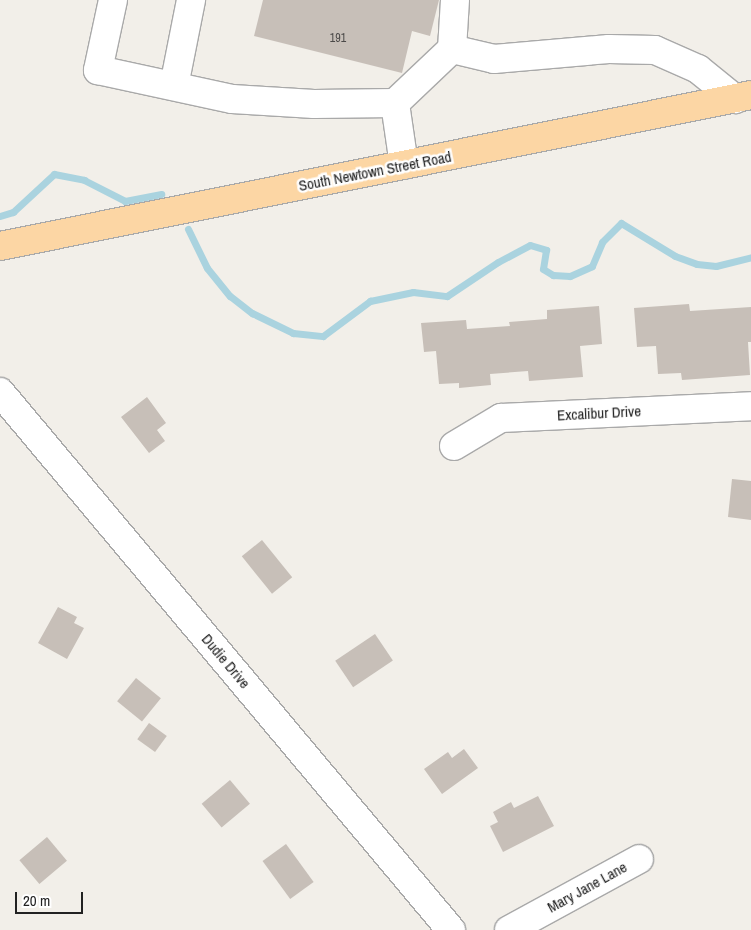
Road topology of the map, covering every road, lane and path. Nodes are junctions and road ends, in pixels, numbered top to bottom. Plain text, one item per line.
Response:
1 (113, 0) edge
2 (191, 0) edge
3 (455, 0) edge
4 (452, 49) junction
5 (174, 86) junction
6 (743, 97) edge
7 (395, 103) junction
8 (404, 165) junction
9 (0, 246) edge
10 (0, 392) edge
11 (751, 406) edge
12 (454, 446) dead end
13 (639, 859) dead end
14 (451, 930) edge
15 (509, 930) edge

1 - 5 street
2 - 5 street
3 - 4 street
4 - 6 street
4 - 7 street
5 - 7 street
6 - 8 main road, South Newtown Street Road
7 - 8 street
8 - 9 main road, South Newtown Street Road
10 - 14 street, Dudie Drive
11 - 12 street, Excalibur Drive
13 - 15 street, Mary Jane Lane

